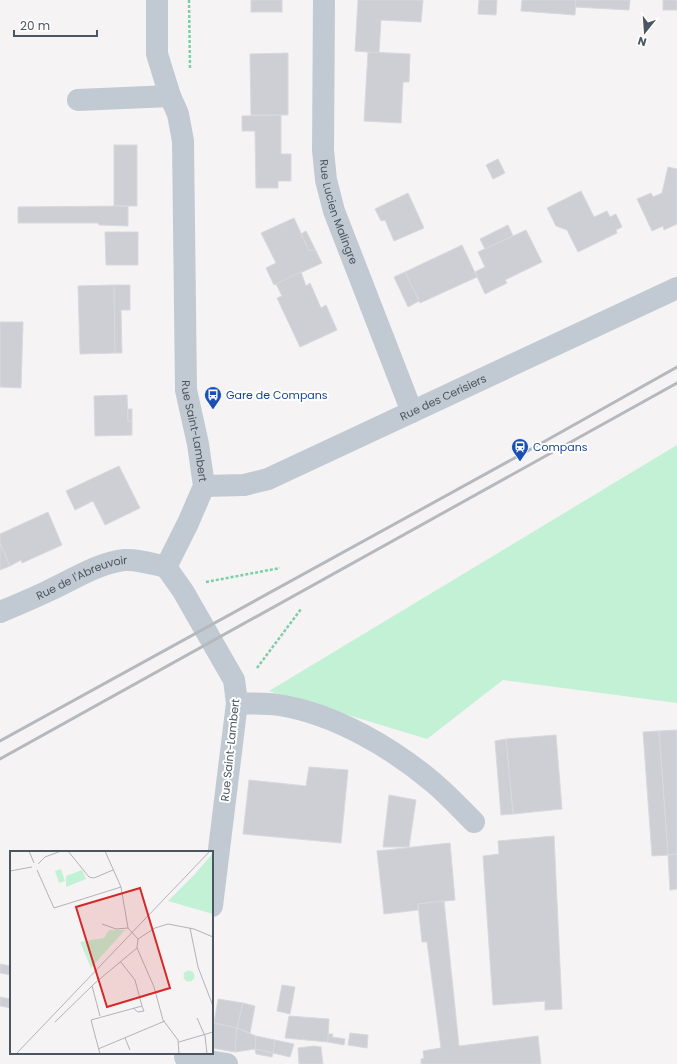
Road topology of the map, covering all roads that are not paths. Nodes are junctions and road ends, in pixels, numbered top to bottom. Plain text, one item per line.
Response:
1 (157, 0) edge
2 (324, 0) edge
3 (170, 96) junction
4 (78, 100) dead end
5 (677, 288) edge
6 (412, 412) junction
7 (204, 486) junction
8 (166, 567) junction
9 (0, 612) edge
10 (237, 703) junction
11 (474, 822) dead end
12 (213, 898) edge
13 (184, 1058) edge
14 (227, 1064) edge

1 - 3 street, Rue Saint-Lambert
2 - 6 street, Rue Lucien Malingre
3 - 4 street
3 - 7 street, Rue Saint-Lambert
5 - 6 street, Rue des Cerisiers
6 - 7 street, Rue des Cerisiers
7 - 8 street, Rue Saint-Lambert
8 - 9 street, Rue de l'Abreuvoir
8 - 10 street, Rue Saint-Lambert
10 - 11 street
10 - 12 street, Rue Saint-Lambert
13 - 14 street

